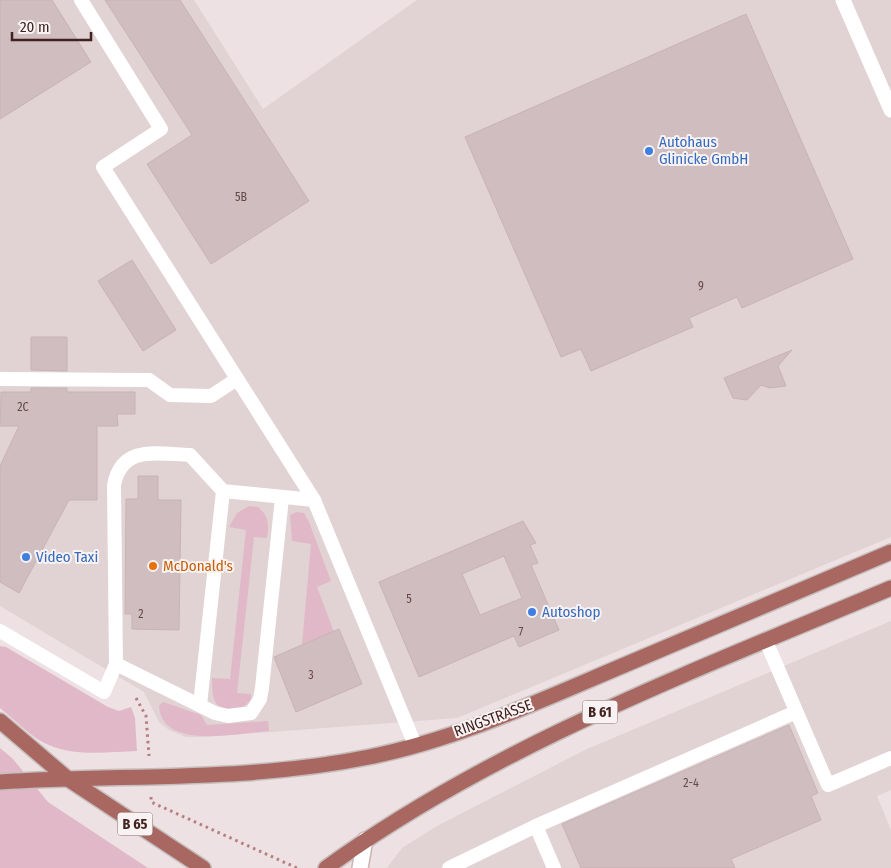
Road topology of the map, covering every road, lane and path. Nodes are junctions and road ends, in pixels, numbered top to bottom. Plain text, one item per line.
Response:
1 (81, 0) edge
2 (843, 0) edge
3 (891, 110) edge
4 (0, 379) edge
5 (237, 380) junction
6 (224, 491) junction
7 (282, 498) junction
8 (314, 500) junction
9 (891, 552) edge
10 (891, 588) edge
11 (0, 630) edge
12 (766, 641) junction
13 (114, 670) junction
14 (200, 705) junction
15 (796, 712) junction
16 (0, 721) edge
17 (415, 745) junction
18 (891, 758) edge
19 (150, 777) junction
20 (68, 779) junction
21 (4, 782) edge
22 (536, 826) junction
23 (365, 840) junction
24 (203, 868) edge
25 (297, 868) edge
26 (326, 868) edge
27 (360, 868) edge
28 (449, 868) edge
29 (554, 868) edge

1 - 5 lane
2 - 3 street
4 - 5 lane
5 - 8 lane
6 - 7 lane
6 - 13 lane
6 - 14 lane
7 - 8 lane
7 - 14 lane
8 - 17 lane
9 - 17 main road, RINGSTRASSE / B 61
10 - 12 main road, B 61
11 - 13 lane
12 - 15 lane
12 - 23 main road, B 61
13 - 14 lane
13 - 19 path
15 - 18 lane
15 - 22 lane
16 - 20 main road, B 65
17 - 19 main road, RINGSTRASSE / B 61
19 - 20 main road, RINGSTRASSE / B 61
19 - 25 path
20 - 21 main road, B 61
20 - 24 main road, B 65
22 - 28 lane
22 - 29 lane
23 - 26 main road, B 61
23 - 27 street

